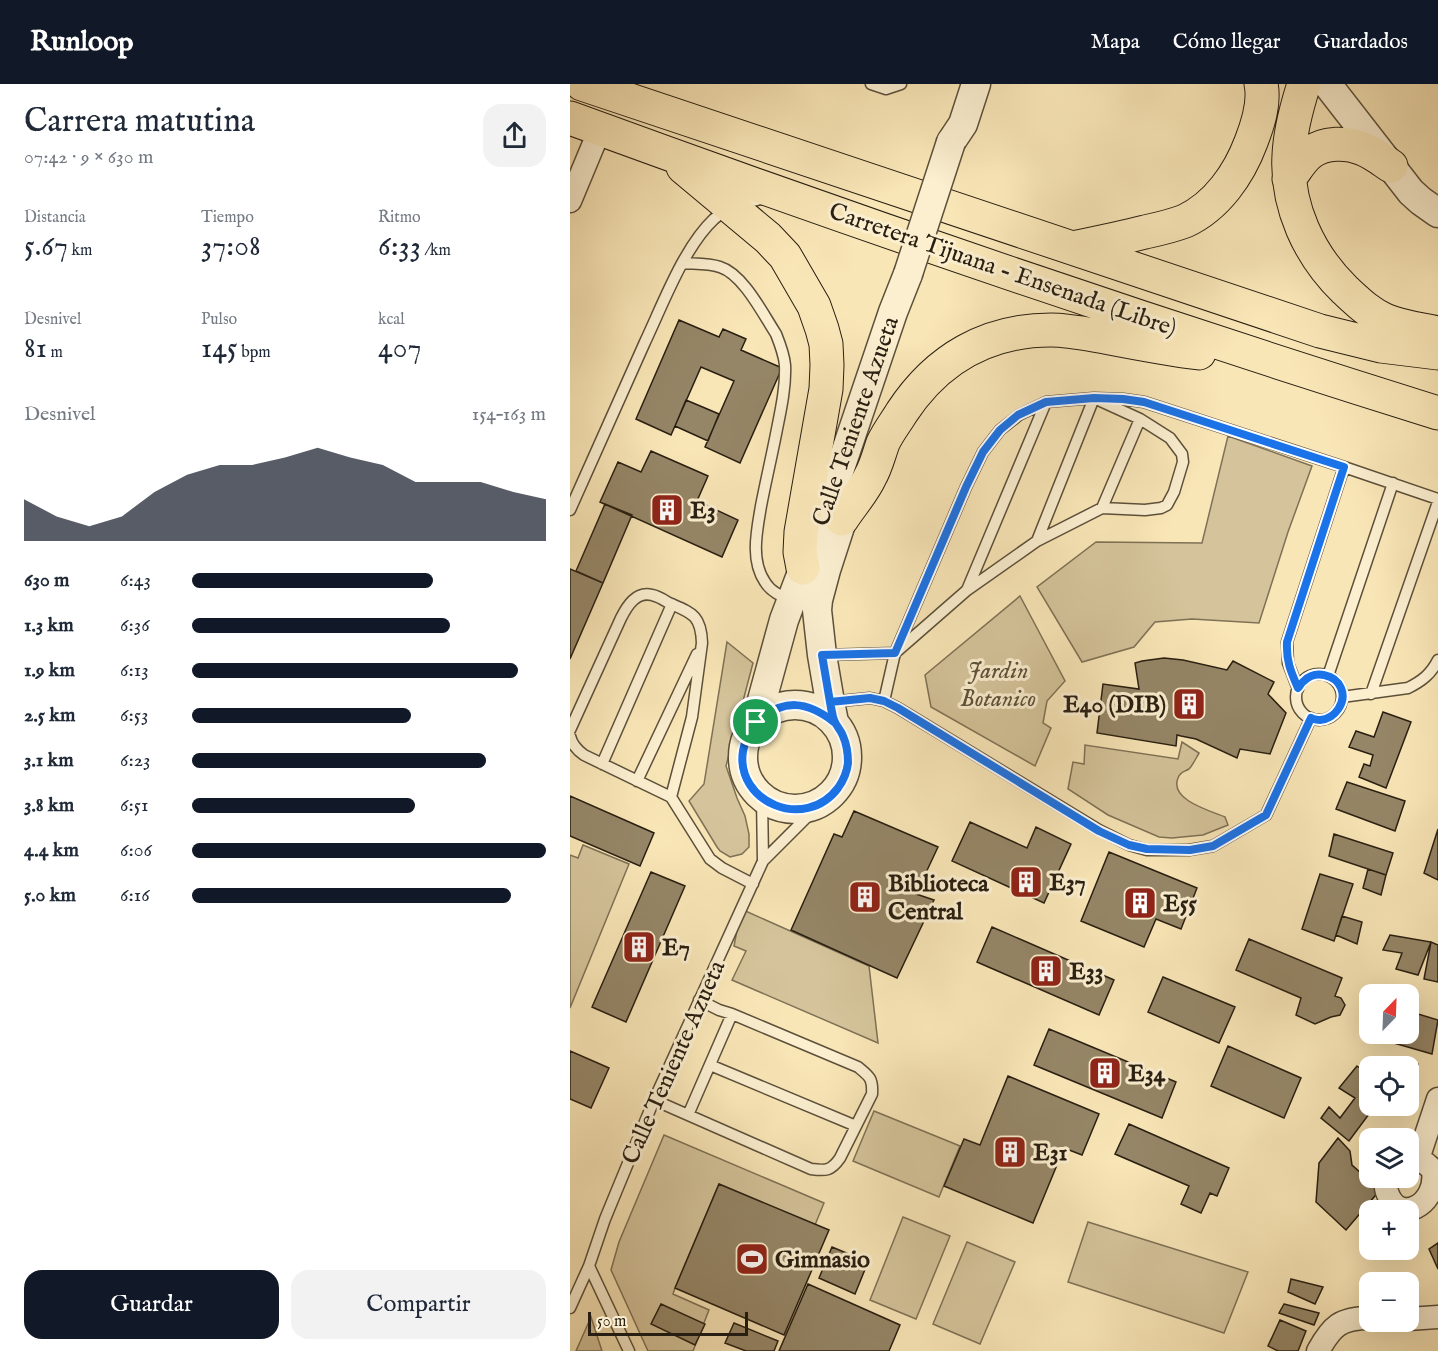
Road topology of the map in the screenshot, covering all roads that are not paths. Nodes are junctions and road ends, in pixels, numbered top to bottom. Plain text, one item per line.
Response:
1 (871, 84) edge
2 (901, 84) edge
3 (976, 84) edge
4 (1304, 84) edge
5 (1327, 84) edge
6 (591, 86) edge
7 (1263, 87) edge
8 (570, 118) edge
9 (600, 129) junction
10 (665, 152) junction
11 (1391, 166) junction
12 (1289, 179) junction
13 (782, 194) junction
14 (570, 201) edge
15 (731, 206) junction
16 (1438, 213) edge
17 (1071, 248) junction
18 (682, 263) junction
19 (915, 277) junction
20 (1438, 333) edge
21 (1438, 353) edge
22 (1292, 368) junction
23 (1094, 398) junction
24 (1046, 402) junction
25 (1438, 413) edge
26 (1140, 419) junction
27 (1344, 467) junction
28 (1393, 483) junction
29 (1438, 501) edge
30 (1102, 508) junction
31 (570, 510) edge
32 (842, 519) junction
33 (1036, 541) junction
34 (803, 567) junction
35 (966, 591) junction
36 (791, 600) junction
37 (672, 604) junction
38 (702, 643) junction
39 (895, 653) junction
40 (822, 655) junction
41 (1438, 660) edge
42 (1328, 676) junction
43 (1298, 688) junction
44 (1371, 694) junction
45 (1342, 697) junction
46 (884, 701) junction
47 (832, 712) junction
48 (1311, 718) junction
49 (756, 722) junction
50 (570, 730) edge
51 (570, 736) edge
52 (602, 764) junction
53 (637, 781) junction
54 (671, 797) junction
55 (762, 798) junction
56 (820, 804) junction
57 (763, 861) junction
58 (753, 884) junction
59 (699, 1000) junction
60 (732, 1014) junction
61 (710, 1065) junction
62 (1438, 1099) edge
63 (654, 1100) junction
64 (688, 1115) junction
65 (856, 1126) junction
66 (1419, 1145) edge
67 (1419, 1161) edge
68 (1386, 1188) edge
69 (589, 1266) junction
70 (570, 1308) edge
71 (1438, 1317) edge
72 (1359, 1318) edge
73 (1419, 1319) edge
74 (629, 1351) edge
75 (1318, 1351) edge

1 - 2 lane
3 - 19 street, Calle Teniente Azueta, bridge
4 - 12 highway
5 - 11 street
6 - 17 highway, Carretera Tijuana - Ensenada (Libre)
7 - 17 highway
8 - 9 highway, Carretera Tijuana - Ensenada (Libre)
9 - 10 highway, Carretera Tijuana - Ensenada (Libre)
9 - 14 street
10 - 13 highway, Carretera Tijuana - Ensenada (Libre)
10 - 15 highway
11 - 12 highway
11 - 16 street
12 - 20 highway
13 - 15 lane
13 - 22 highway, Carretera Tijuana - Ensenada (Libre)
15 - 18 lane
15 - 34 highway
17 - 21 highway, Carretera Tijuana - Ensenada (Libre)
18 - 31 lane
18 - 36 lane
19 - 32 street
19 - 34 street, Calle Teniente Azueta
22 - 25 highway, Carretera Tijuana - Ensenada (Libre)
22 - 32 highway
23 - 24 lane
23 - 26 lane
23 - 27 lane
23 - 33 lane
24 - 35 lane
24 - 39 lane
26 - 30 lane
26 - 30 lane
27 - 28 lane
27 - 43 lane
28 - 29 lane
28 - 42 lane
29 - 44 lane
30 - 33 lane
32 - 40 street
33 - 35 lane
34 - 36 street, Calle Teniente Azueta
35 - 39 lane
36 - 49 street, Calle Teniente Azueta
37 - 38 lane
37 - 50 lane
37 - 52 lane
38 - 53 lane
38 - 54 lane
39 - 40 lane
39 - 46 lane
40 - 47 street
41 - 44 lane
42 - 43 lane
42 - 45 lane
43 - 48 lane
44 - 45 lane
45 - 48 lane
46 - 47 lane
46 - 48 lane
47 - 49 street
47 - 56 street
49 - 55 street
51 - 52 lane
52 - 53 lane
53 - 54 lane
54 - 58 lane
55 - 56 street
55 - 57 lane, Calle Teniente Azueta
56 - 57 lane, Calle Teniente Azueta
57 - 58 lane, Calle Teniente Azueta
58 - 59 lane, Calle Teniente Azueta
59 - 60 lane
59 - 63 lane, Calle Teniente Azueta
60 - 61 lane
60 - 65 lane
61 - 64 lane
61 - 65 lane
62 - 66 street
63 - 64 lane
63 - 69 lane, Calle Teniente Azueta
64 - 65 lane
67 - 68 street
69 - 70 lane, Calle Teniente Azueta
69 - 74 lane
71 - 73 street
72 - 75 street

